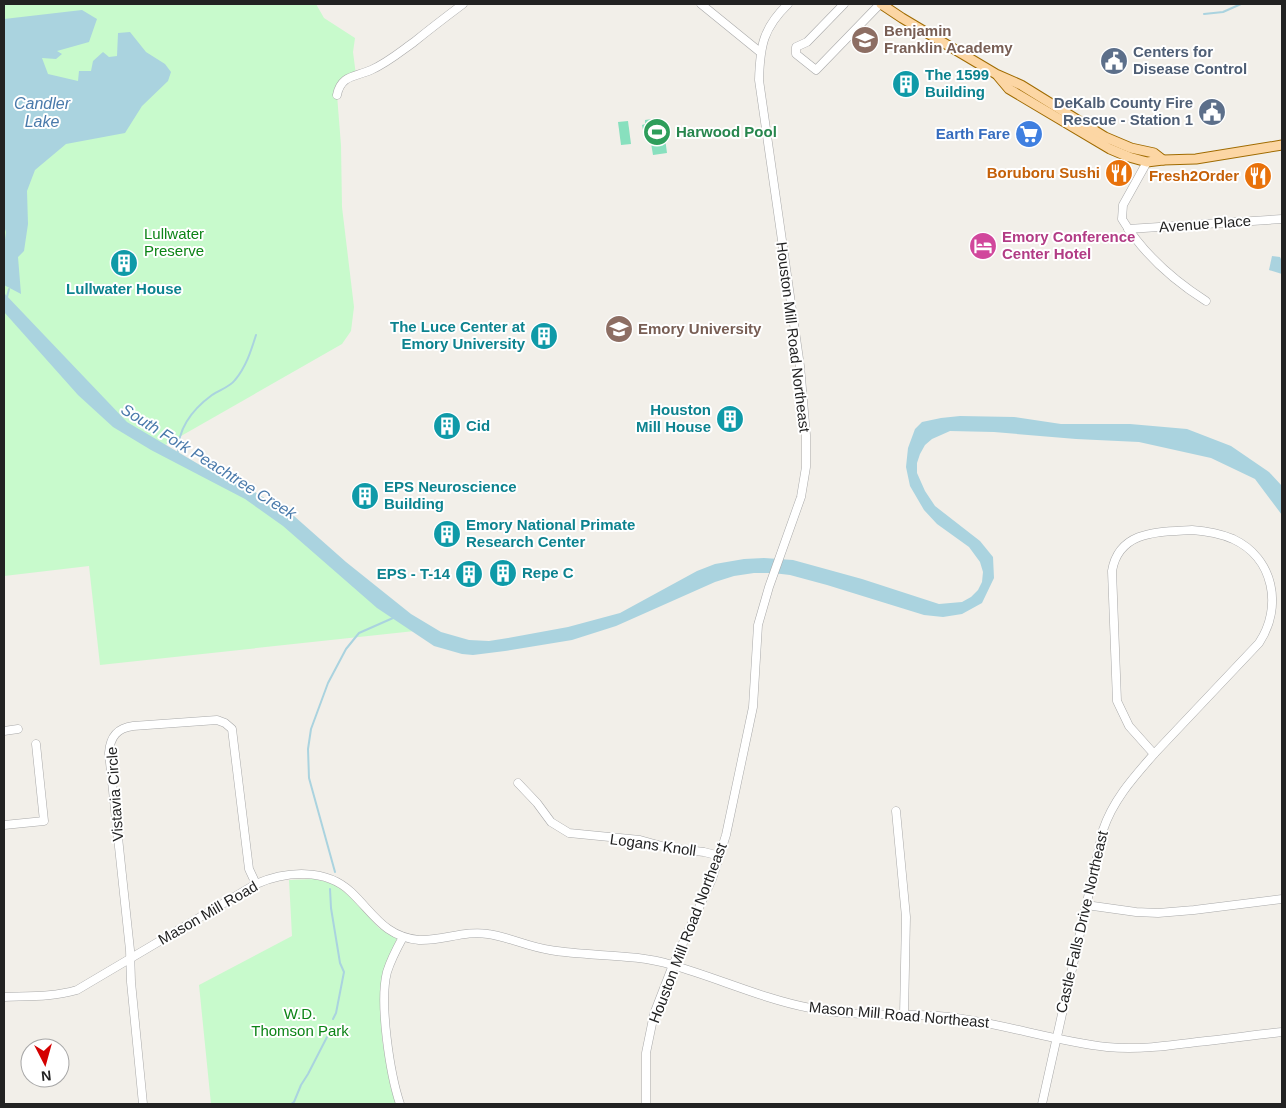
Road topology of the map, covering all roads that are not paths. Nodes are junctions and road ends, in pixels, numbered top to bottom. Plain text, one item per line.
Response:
1 (463, 4) edge
2 (701, 4) edge
3 (788, 4) edge
4 (844, 4) edge
5 (880, 4) edge
6 (760, 52) junction
7 (996, 74) junction
8 (336, 95) dead end
9 (1282, 145) edge
10 (1163, 160) junction
11 (1147, 162) junction
12 (1282, 219) edge
13 (1128, 229) junction
14 (1206, 301) dead end
15 (18, 729) dead end
16 (4, 730) edge
17 (36, 744) dead end
18 (1154, 754) junction
19 (518, 783) dead end
20 (896, 811) dead end
21 (4, 825) edge
22 (720, 856) junction
23 (256, 884) junction
24 (1282, 899) edge
25 (1086, 905) junction
26 (403, 937) junction
27 (130, 959) junction
28 (672, 965) junction
29 (4, 997) edge
30 (904, 1015) junction
31 (1282, 1032) edge
32 (1056, 1038) junction
33 (144, 1104) edge
34 (400, 1104) edge
35 (646, 1104) edge
36 (1042, 1104) edge

1 - 8 street
2 - 6 street
3 - 6 street, Houston Mill Road Northeast
4 - 5 street
5 - 7 main road
6 - 22 street, Houston Mill Road Northeast
7 - 10 main road
7 - 11 main road
9 - 10 main road
10 - 11 main road
11 - 13 street
12 - 13 street, Avenue Place
13 - 14 street
15 - 16 street
17 - 21 street
18 - 18 street, Castle Falls Drive Northeast
18 - 25 street, Castle Falls Drive Northeast
19 - 22 street, Logans Knoll
20 - 30 street
22 - 28 street, Houston Mill Road Northeast
23 - 26 street, Mason Mill Road
23 - 27 street, Mason Mill Road
23 - 27 street, Vistavia Circle
24 - 25 street
25 - 32 street, Castle Falls Drive Northeast
26 - 28 street, Mason Mill Road Northeast
26 - 34 street
27 - 29 street, Mason Mill Road
27 - 33 street, Vistavia Circle
28 - 30 street, Mason Mill Road Northeast
28 - 35 street, Houston Mill Road Northeast
30 - 32 street, Mason Mill Road Northeast
31 - 32 street, Mason Mill Road Northeast
32 - 36 street, Castle Falls Drive Northeast

